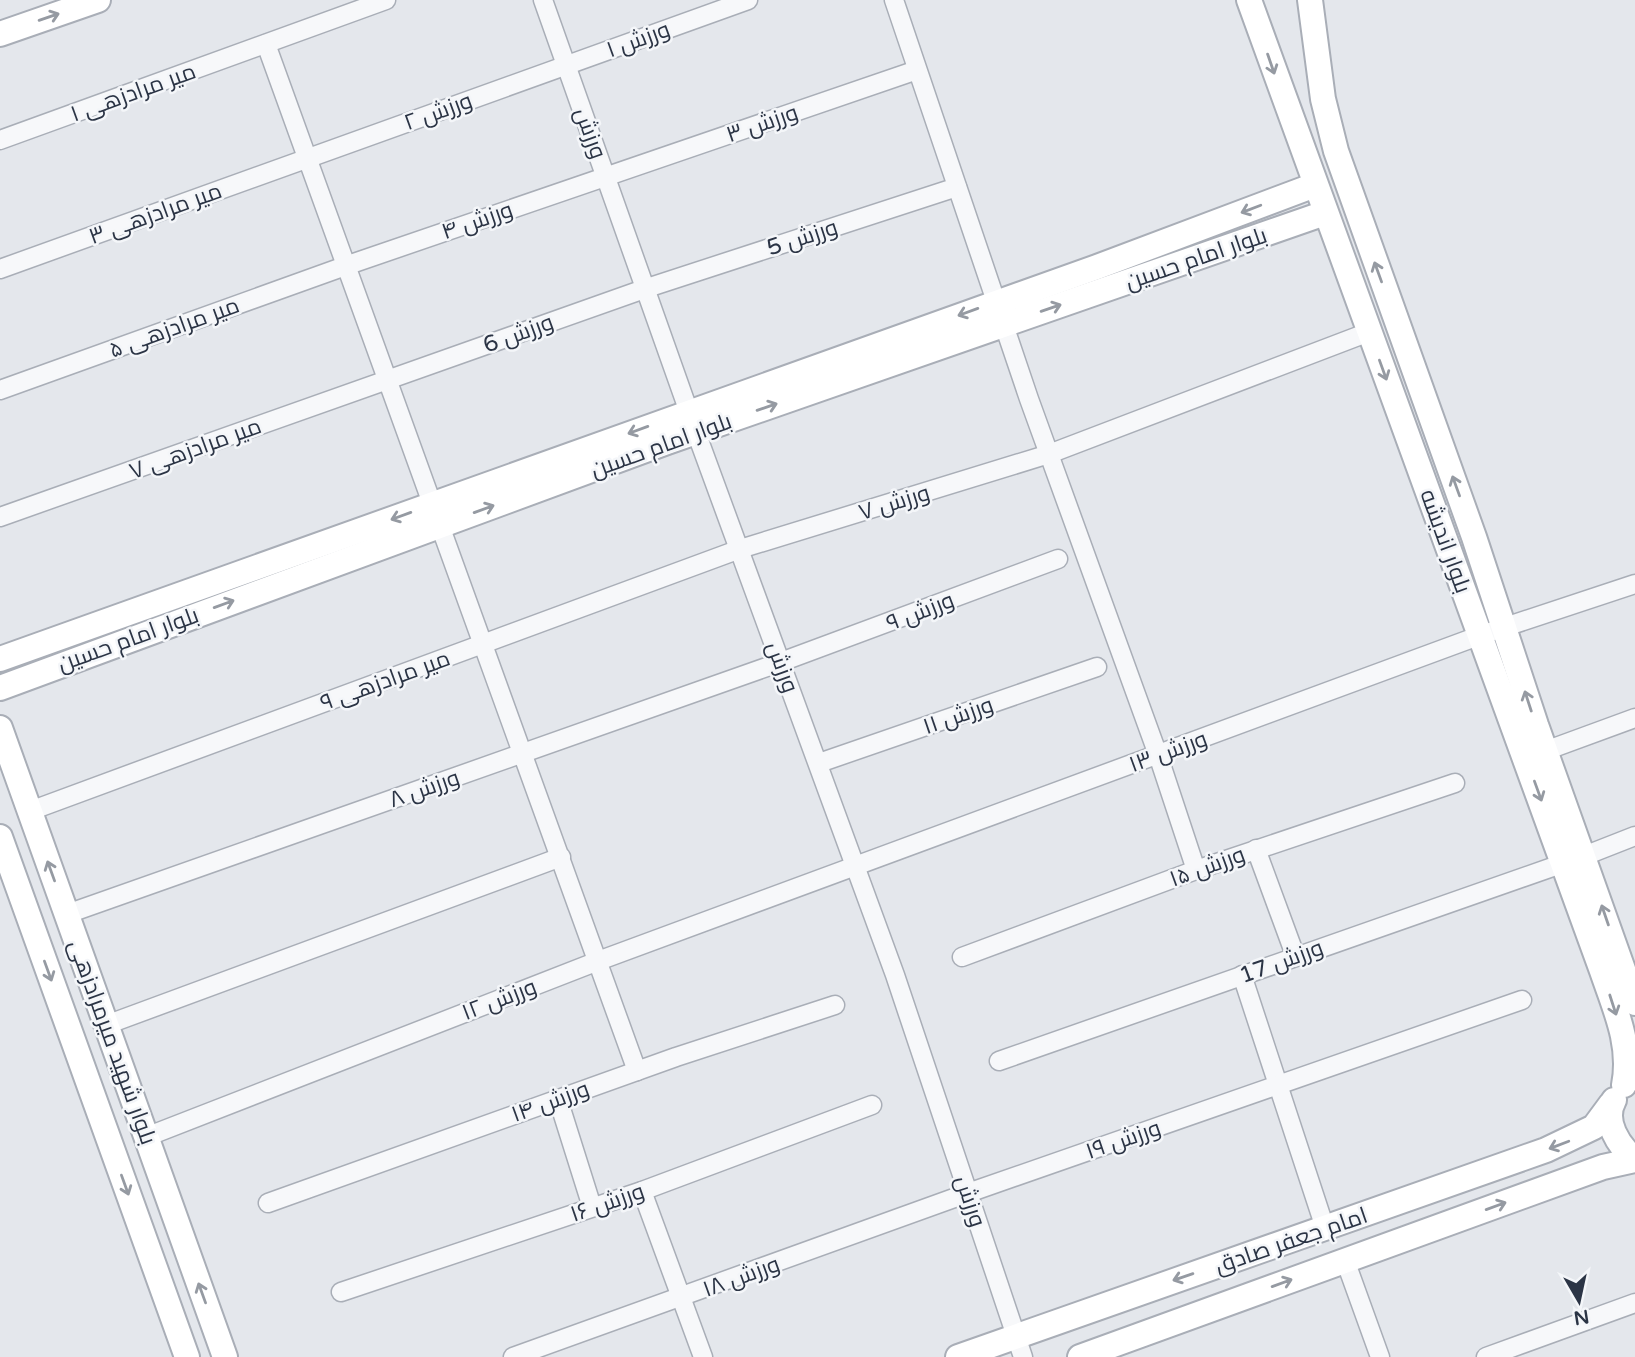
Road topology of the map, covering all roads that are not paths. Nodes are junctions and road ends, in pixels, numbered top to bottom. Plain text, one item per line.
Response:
1 (99, 0) edge
2 (386, 0) edge
3 (543, 0) edge
4 (748, 0) edge
5 (894, 0) edge
6 (1249, 0) edge
7 (1310, 0) edge
8 (0, 34) edge
9 (266, 44) junction
10 (567, 64) junction
11 (917, 70) junction
12 (0, 140) edge
13 (309, 157) junction
14 (607, 176) junction
15 (1315, 185) junction
16 (957, 187) junction
17 (1325, 213) junction
18 (348, 265) junction
19 (0, 269) edge
20 (647, 288) junction
21 (1000, 313) junction
22 (1369, 332) junction
23 (389, 379) junction
24 (0, 390) edge
25 (693, 422) junction
26 (1049, 454) junction
27 (438, 514) junction
28 (0, 517) edge
29 (740, 549) junction
30 (1058, 559) dead end
31 (1635, 584) edge
32 (1492, 631) junction
33 (484, 643) junction
34 (0, 659) edge
35 (781, 663) junction
36 (1097, 667) dead end
37 (0, 688) edge
38 (1635, 718) edge
39 (0, 728) edge
40 (1545, 751) junction
41 (524, 753) junction
42 (1158, 755) junction
43 (819, 763) junction
44 (1455, 783) dead end
45 (30, 811) junction
46 (1635, 836) edge
47 (0, 837) edge
48 (1256, 849) junction
49 (561, 857) junction
50 (1574, 860) junction
51 (855, 868) junction
52 (1196, 870) junction
53 (67, 914) junction
54 (1295, 955) junction
55 (962, 957) dead end
56 (598, 961) junction
57 (1629, 963) edge
58 (1242, 975) junction
59 (1522, 1000) dead end
60 (1635, 1003) edge
61 (835, 1005) dead end
62 (106, 1025) junction
63 (999, 1061) dead end
64 (637, 1071) junction
65 (1279, 1086) junction
66 (1623, 1088) edge
67 (558, 1099) junction
68 (872, 1105) dead end
69 (146, 1137) junction
70 (1635, 1160) edge
71 (642, 1191) junction
72 (968, 1193) junction
73 (268, 1203) dead end
74 (592, 1207) junction
75 (1325, 1228) junction
76 (1345, 1260) junction
77 (341, 1292) dead end
78 (682, 1297) junction
79 (1635, 1303) edge
80 (1019, 1346) edge
81 (187, 1357) edge
82 (225, 1357) edge
83 (513, 1357) edge
84 (702, 1357) edge
85 (958, 1357) edge
86 (1080, 1357) edge
87 (1380, 1357) edge
88 (1486, 1357) edge

8 -> 1 street
2 - 9 street, میر مرادزهی ۱
3 - 10 street, ورزش
4 - 10 street, ورزش ۱
5 - 11 street
6 -> 15 street, بلوار اندیشه
32 -> 7 street, بلوار اندیشه
9 - 12 street, میر مرادزهی ۱
9 - 13 street
10 - 13 street, ورزش ۲
10 - 14 street, ورزش
11 - 14 street, ورزش ۳
11 - 16 street
13 - 18 street
13 - 19 street, میر مرادزهی ۳
14 - 18 street, ورزش ۴
14 - 20 street, ورزش
15 - 17 street, بلوار اندیشه
15 -> 21 street, بلوار امام حسین
16 - 20 street, ورزش 5
16 - 21 street
21 -> 17 street, بلوار امام حسین
17 - 22 street, بلوار اندیشه
18 - 23 street
18 - 24 street, میر مرادزهی ۵
20 - 23 street, ورزش 6
20 - 25 street, ورزش
21 - 25 street, بلوار امام حسین
21 - 26 street
22 - 26 street, ورزش ۷
22 -> 32 street, بلوار اندیشه
23 - 27 street
23 - 28 street, میر مرادزهی ۷
25 - 27 street, بلوار امام حسین
25 - 29 street, ورزش
26 - 29 street, ورزش ۷
26 - 42 street
27 - 33 street
27 -> 34 street, بلوار امام حسین
37 -> 27 street, بلوار امام حسین
29 - 33 street, میر مرادزهی ۹
29 - 35 street, ورزش
30 - 35 street, ورزش ۹
31 - 32 street, ورزش ۱۳
40 -> 32 street, بلوار اندیشه
32 - 42 street, ورزش ۱۳
32 -> 50 street, بلوار اندیشه
33 - 41 street
33 - 45 street, میر مرادزهی ۹
35 - 41 street, ورزش ۸
35 - 43 street, ورزش
36 - 43 street, ورزش ۱۱
38 - 40 street
39 - 45 street, بلوار شهید میرمرادزهی
40 - 50 street, بلوار اندیشه
41 - 49 street
41 - 53 street, ورزش ۸
42 - 51 street, ورزش ۱۳
42 - 52 street
43 - 51 street, ورزش
44 - 48 street, ورزش ۱۵
53 -> 45 street, بلوار شهید میرمرادزهی
46 - 50 street, ورزش 17
47 -> 81 street, بلوار شهید میرمرادزهی
48 - 52 street, ورزش ۱۵
48 - 54 street
49 - 56 street
49 - 62 street
50 - 54 street, ورزش 17
57 -> 50 street, بلوار اندیشه
50 -> 66 street, بلوار اندیشه
51 - 56 street, ورزش ۱۲
51 - 72 street, ورزش
52 - 55 street, ورزش ۱۵
53 - 62 street, بلوار شهید میرمرادزهی
54 - 58 street, ورزش 17
56 - 64 street
56 - 69 street, ورزش ۱۲
57 - 60 street, بلوار اندیشه
58 - 63 street, ورزش 17
58 - 65 street
59 - 65 street, ورزش ۱۹
61 - 64 street, ورزش ۱۴
62 - 69 street, بلوار شهید میرمرادزهی
64 - 67 street, ورزش ۱۴
65 - 72 street, ورزش ۱۹
65 - 75 street
66 - 70 street, بلوار اندیشه
66 -> 75 street, امام جعفر صادق
67 - 73 street, ورزش ۱۴
67 - 74 street
68 - 71 street, ورزش ۱۶
82 -> 69 street, بلوار شهید میرمرادزهی
76 -> 70 street, امام جعفر صادق
71 - 74 street, ورزش ۱۶
71 - 78 street
72 - 78 street, ورزش ۱۸
72 - 80 street, ورزش
74 - 77 street, ورزش ۱۶
75 -> 80 street, امام جعفر صادق
86 -> 76 street, امام جعفر صادق
76 - 87 street
78 - 83 street, ورزش ۱۸
78 - 84 street
79 - 88 street
80 - 85 street, امام جعفر صادق

